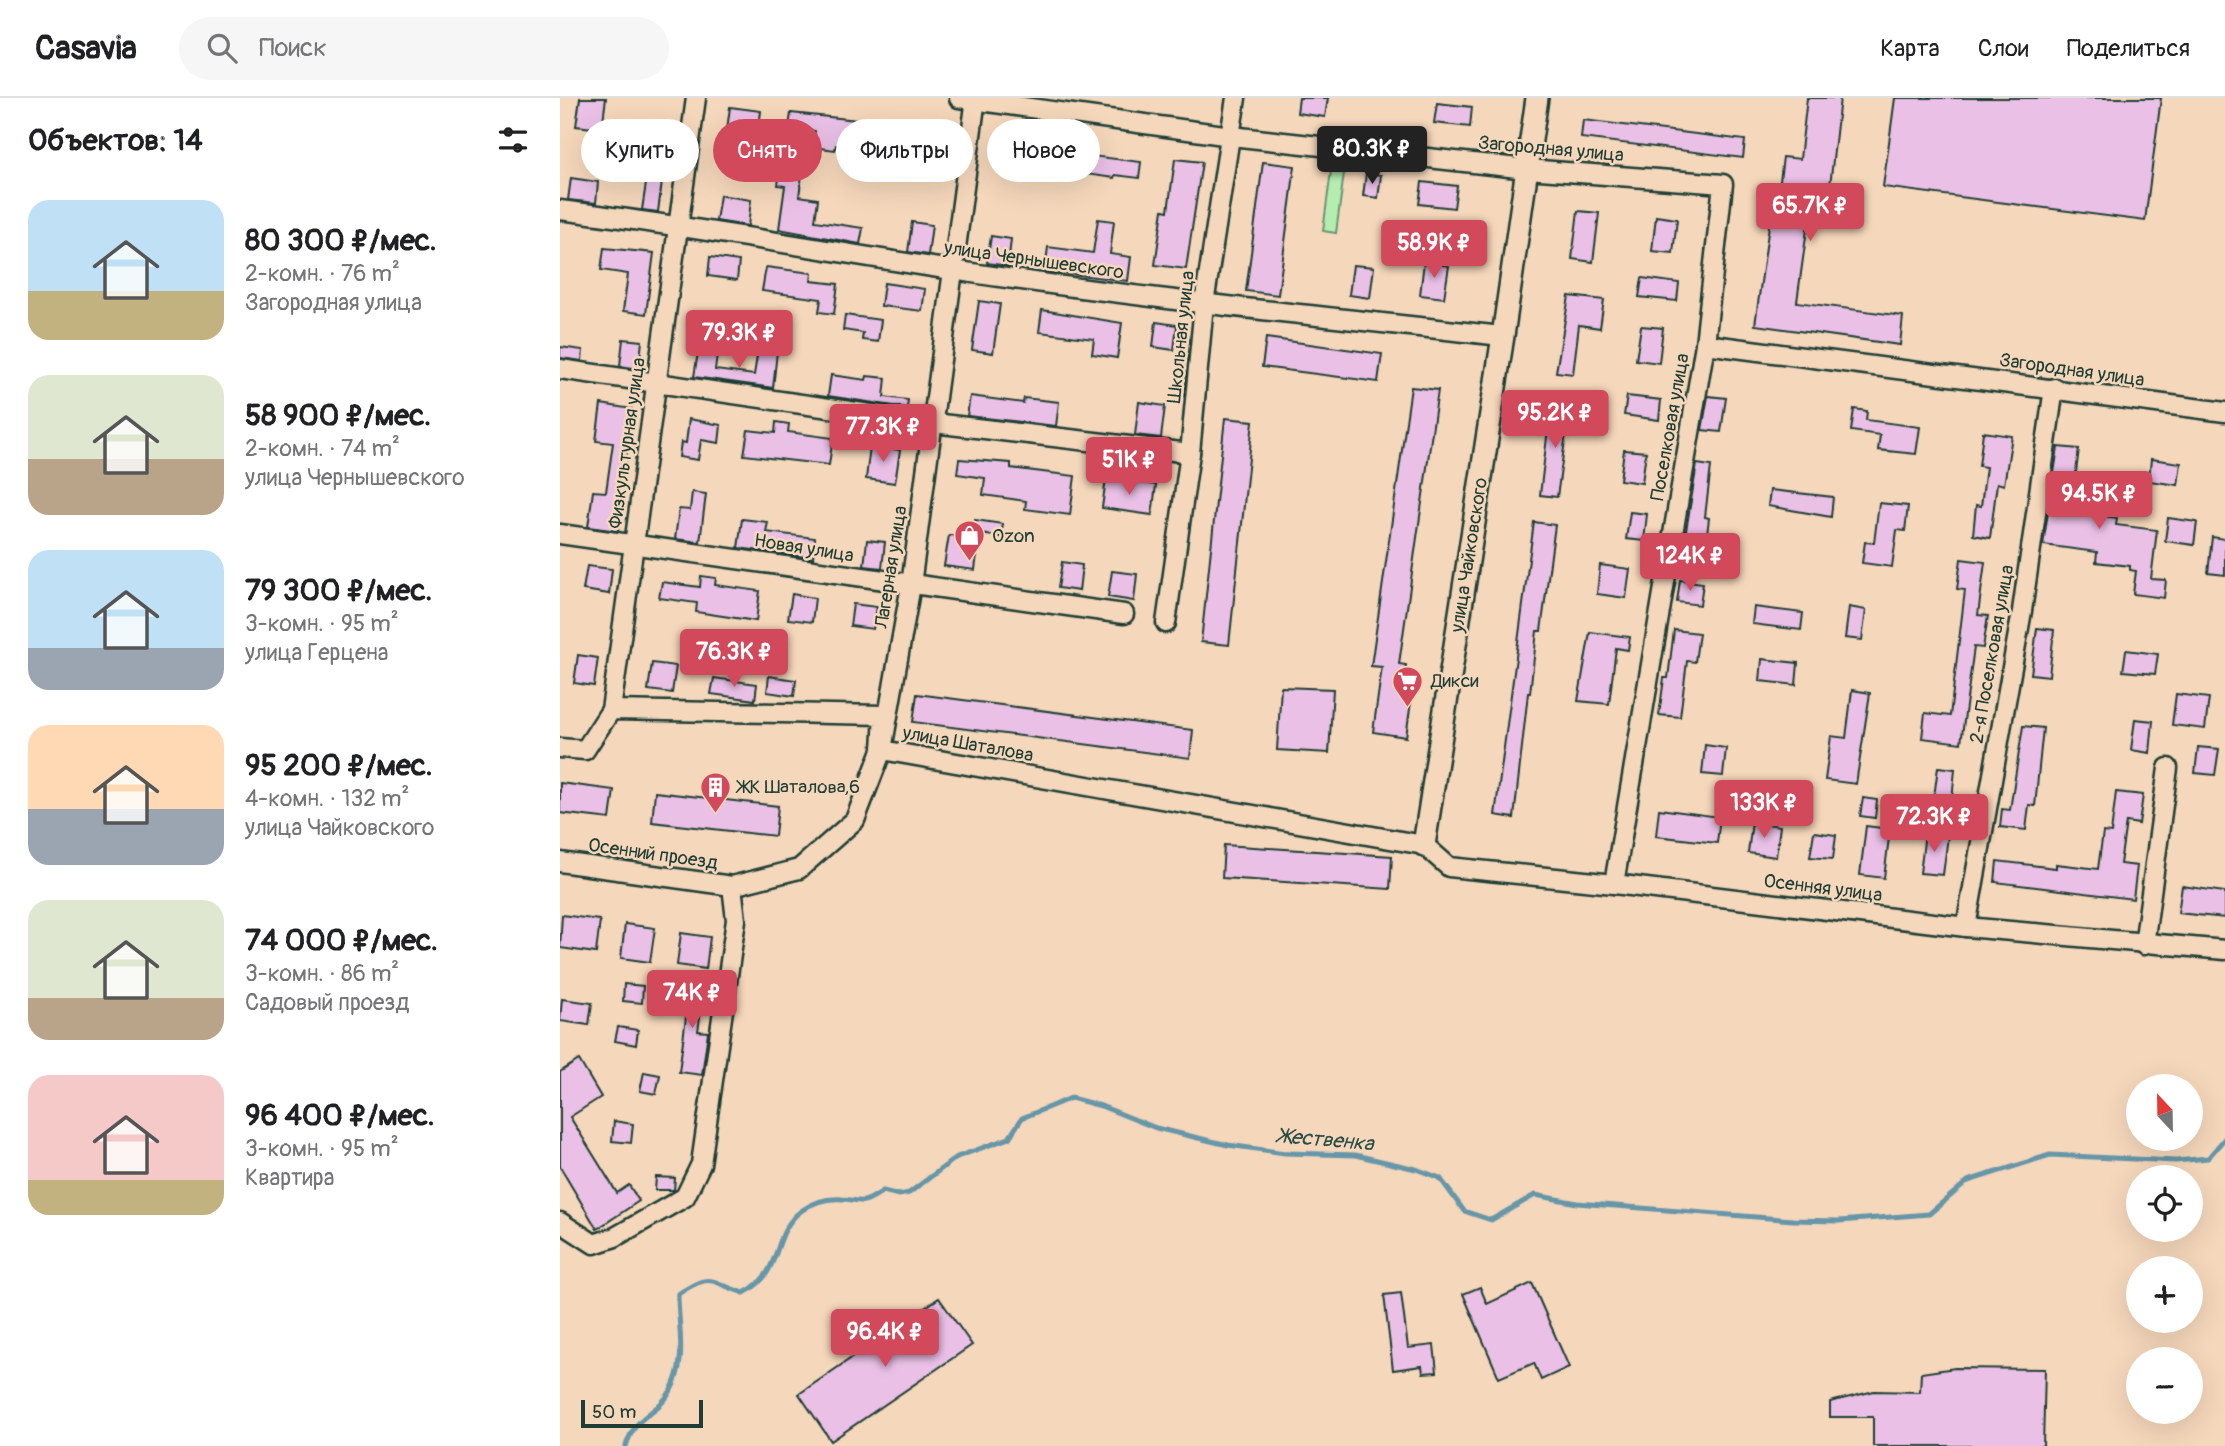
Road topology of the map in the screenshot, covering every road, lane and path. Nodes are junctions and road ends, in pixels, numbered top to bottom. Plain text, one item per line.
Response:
1 (696, 98) edge
2 (1236, 98) edge
3 (1536, 98) edge
4 (970, 99) edge
5 (1231, 136) junction
6 (1527, 169) junction
7 (1723, 184) joint
8 (560, 210) edge
9 (678, 225) junction
10 (953, 271) junction
11 (1204, 304) junction
12 (1503, 336) junction
13 (1705, 344) junction
14 (560, 369) edge
15 (657, 381) junction
16 (2054, 388) junction
17 (2225, 412) edge
18 (933, 423) junction
19 (1191, 453) junction
20 (560, 534) edge
21 (634, 544) junction
22 (911, 585) junction
23 (1124, 614) dead end
24 (1166, 624) dead end
25 (611, 710) junction
26 (560, 748) edge
27 (882, 750) junction
28 (2168, 768) dead end
29 (1424, 845) junction
30 (560, 862) edge
31 (1614, 884) junction
32 (732, 886) junction
33 (1966, 927) junction
34 (2144, 944) junction
35 (2225, 950) edge
36 (560, 1222) edge

1 - 9 street, Физкультурная улица
2 - 5 street, Школьная улица
3 - 6 street, улица Чайковского
4 - 5 street, Загородная улица
4 - 10 street, Лагерная улица
5 - 6 street, Загородная улица
5 - 11 street, Школьная улица
6 - 7 street, Загородная улица
6 - 12 street, улица Чайковского
7 - 13 street, Поселковая улица
8 - 9 street, улица Чернышевского
9 - 10 street, улица Чернышевского
9 - 15 street, Физкультурная улица
10 - 11 street, улица Чернышевского
10 - 18 street, Лагерная улица
11 - 12 street, улица Чернышевского
11 - 19 street, Школьная улица
12 - 29 street, улица Чайковского
13 - 16 street, Загородная улица
13 - 31 street, Поселковая улица
14 - 15 street
15 - 18 street
15 - 21 street, Физкультурная улица
16 - 17 street, Загородная улица
16 - 33 street, 2-я Поселковая улица
18 - 19 street
18 - 22 street, Лагерная улица
19 - 24 street, Школьная улица
20 - 21 street, Новая улица
21 - 22 street, Новая улица
21 - 25 street, Физкультурная улица
22 - 23 street, Новая улица
22 - 27 street, Лагерная улица
25 - 26 street
25 - 27 street, улица Шаталова
27 - 29 street, улица Шаталова
27 - 32 street, Осенний проезд
28 - 34 street
29 - 31 street, Осенняя улица
30 - 32 street, Осенний проезд
31 - 33 street, Осенняя улица
32 - 36 street
33 - 34 street, Осенняя улица
34 - 35 street, Осенняя улица

